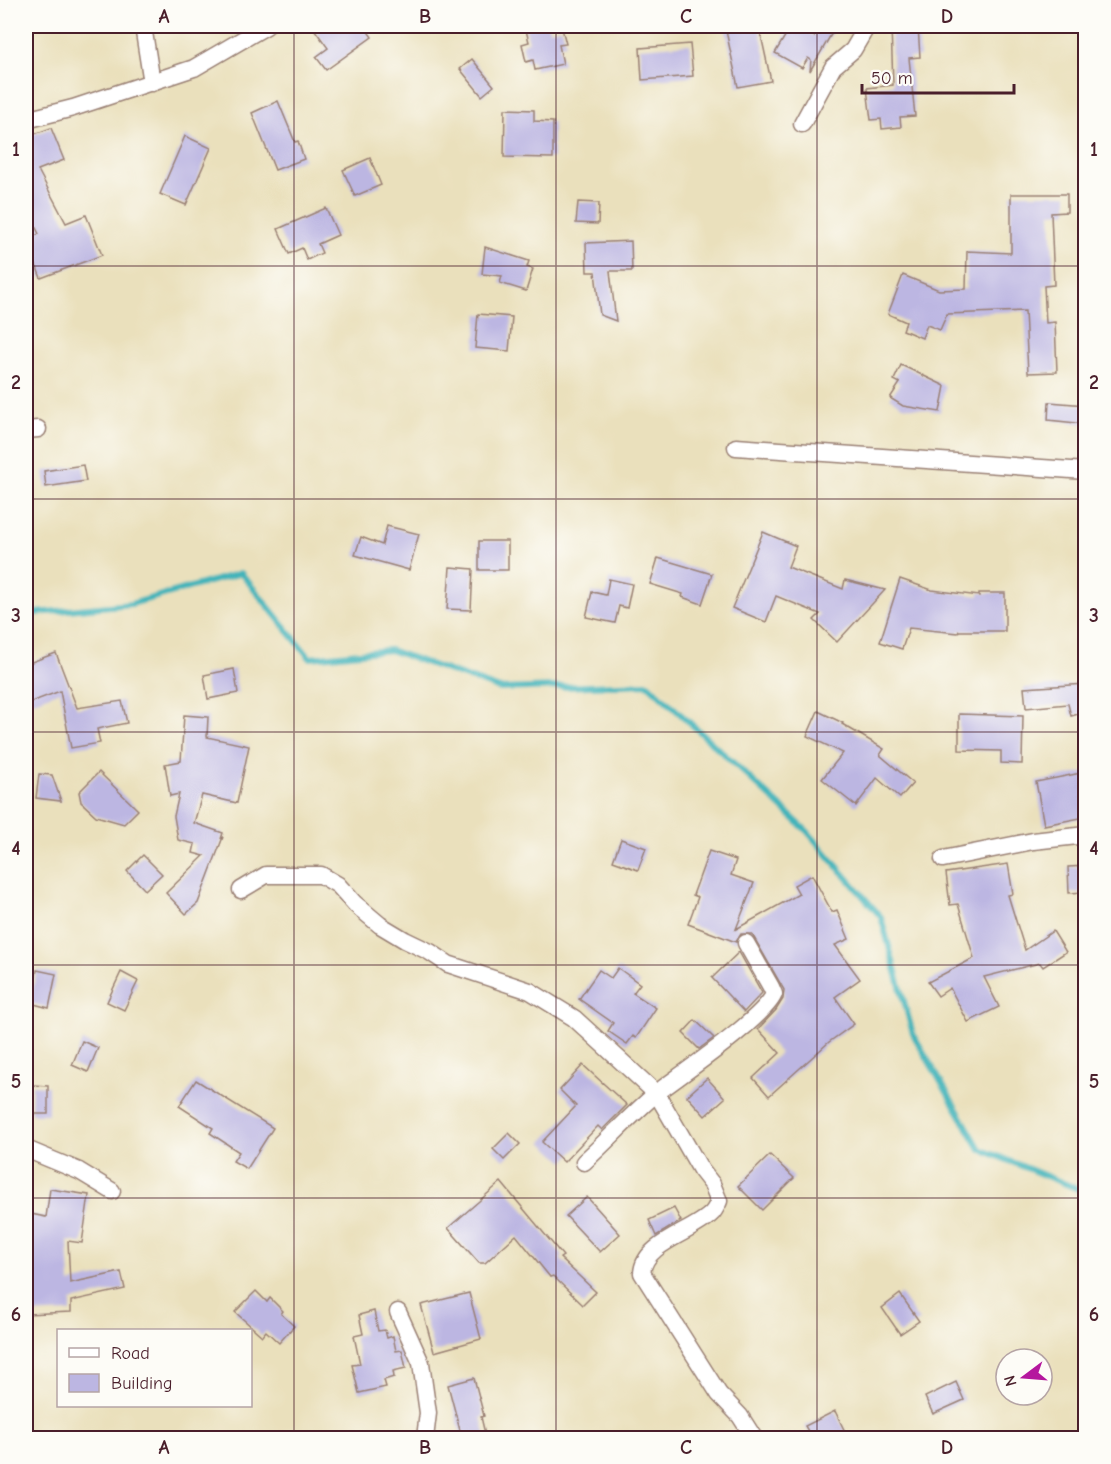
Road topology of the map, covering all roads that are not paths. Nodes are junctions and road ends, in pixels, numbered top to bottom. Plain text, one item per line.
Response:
1 (143, 26) edge
2 (266, 26) edge
3 (867, 26) edge
4 (152, 82) junction
5 (26, 120) edge
6 (802, 124) dead end
7 (736, 447) dead end
8 (1086, 471) edge
9 (1086, 835) edge
10 (943, 860) dead end
11 (241, 890) dead end
12 (746, 944) dead end
13 (657, 1094) junction
14 (26, 1149) edge
15 (584, 1162) dead end
16 (112, 1191) dead end
17 (398, 1312) dead end
18 (424, 1438) edge
19 (754, 1438) edge

1 - 4 street
2 - 4 street
3 - 6 street
4 - 5 street
7 - 8 street
9 - 10 street
11 - 13 street
12 - 13 street
13 - 15 street
13 - 19 street
14 - 16 street
17 - 18 street

